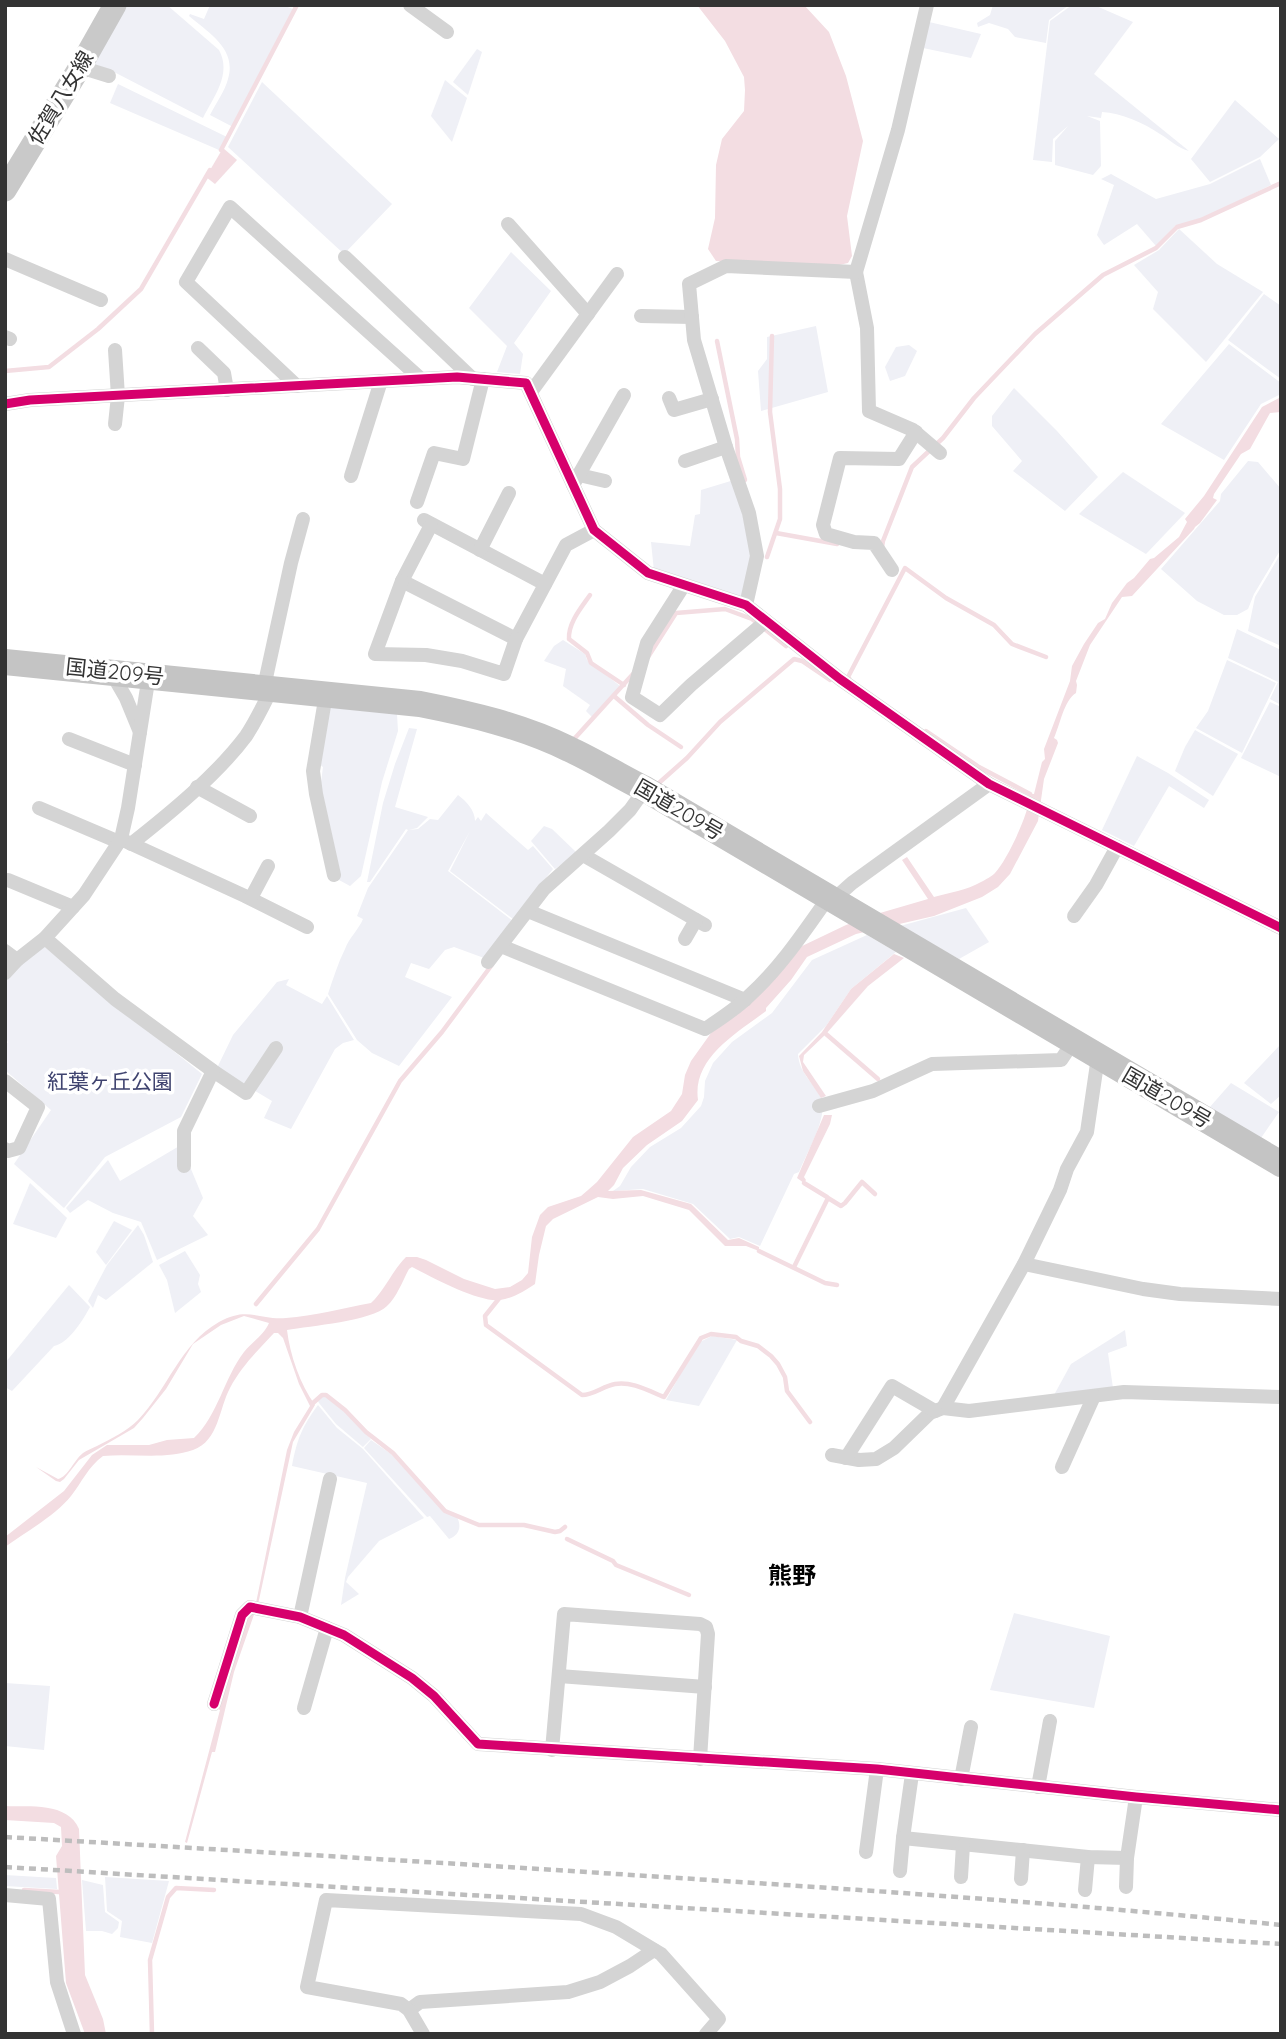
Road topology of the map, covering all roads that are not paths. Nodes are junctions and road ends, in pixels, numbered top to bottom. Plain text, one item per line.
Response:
1 (114, 5) edge
2 (410, 5) edge
3 (927, 5) edge
4 (447, 32) dead end
5 (80, 67) junction
6 (109, 76) dead end
7 (5, 190) edge
8 (508, 224) dead end
9 (345, 257) dead end
10 (5, 259) edge
11 (856, 272) junction
12 (617, 274) dead end
13 (100, 300) dead end
14 (588, 314) junction
15 (641, 316) dead end
16 (692, 317) junction
17 (198, 348) dead end
18 (115, 350) dead end
19 (421, 379) junction
20 (478, 379) junction
21 (382, 381) junction
22 (297, 386) junction
23 (227, 390) junction
24 (531, 392) junction
25 (624, 394) dead end
26 (118, 396) junction
27 (669, 398) dead end
28 (712, 399) junction
29 (5, 404) edge
30 (115, 424) dead end
31 (916, 432) junction
32 (726, 447) junction
33 (940, 453) dead end
34 (685, 461) dead end
35 (351, 476) dead end
36 (576, 480) junction
37 (605, 481) dead end
38 (509, 493) dead end
39 (417, 502) dead end
40 (303, 519) dead end
41 (594, 530) junction
42 (480, 550) junction
43 (892, 570) dead end
44 (402, 581) junction
45 (545, 584) junction
46 (684, 585) junction
47 (746, 605) junction
48 (766, 621) junction
49 (516, 639) junction
50 (5, 662) edge
51 (110, 671) junction
52 (149, 675) junction
53 (268, 687) junction
54 (326, 694) junction
55 (140, 732) junction
56 (69, 739) dead end
57 (135, 765) junction
58 (989, 784) junction
59 (197, 787) junction
60 (645, 789) junction
61 (39, 808) dead end
62 (250, 816) dead end
63 (123, 842) junction
64 (1117, 847) junction
65 (583, 855) junction
66 (268, 866) dead end
67 (334, 876) dead end
68 (8, 880) dead end
69 (251, 898) junction
70 (831, 899) junction
71 (73, 907) junction
72 (528, 911) junction
73 (1074, 916) dead end
74 (307, 927) dead end
75 (1281, 928) edge
76 (45, 938) junction
77 (685, 939) dead end
78 (501, 946) junction
79 (11, 956) edge
80 (488, 962) dead end
81 (5, 973) edge
82 (745, 1000) junction
83 (1073, 1042) junction
84 (276, 1048) dead end
85 (1098, 1057) junction
86 (213, 1071) junction
87 (5, 1081) edge
88 (819, 1106) dead end
89 (5, 1149) edge
90 (1281, 1164) edge
91 (184, 1166) dead end
92 (1024, 1264) junction
93 (1281, 1299) edge
94 (1094, 1396) junction
95 (1281, 1397) edge
96 (939, 1410) junction
97 (1062, 1467) dead end
98 (330, 1479) dead end
99 (300, 1617) junction
100 (327, 1628) junction
101 (559, 1676) junction
102 (705, 1687) junction
103 (214, 1704) dead end
104 (304, 1707) dead end
105 (1050, 1721) dead end
106 (971, 1727) dead end
107 (552, 1750) junction
108 (699, 1759) junction
109 (877, 1769) junction
110 (912, 1774) junction
111 (961, 1779) junction
112 (1038, 1787) junction
113 (1136, 1797) junction
114 (1281, 1810) edge
115 (903, 1839) junction
116 (963, 1844) junction
117 (1023, 1850) junction
118 (866, 1852) dead end
119 (1088, 1857) junction
120 (1127, 1858) junction
121 (900, 1871) dead end
122 (961, 1877) dead end
123 (1021, 1879) dead end
124 (1126, 1886) dead end
125 (1085, 1890) dead end
126 (5, 1895) edge
127 (654, 1950) junction
128 (409, 2010) junction
129 (74, 2034) edge
130 (423, 2034) edge
131 (706, 2034) edge

1 - 5 main road, 佐賀八女線
2 - 4 street
3 - 11 street
5 - 6 street
5 - 7 main road, 佐賀八女線
8 - 14 street
9 - 20 street
10 - 13 street
11 - 16 street
11 - 31 street
12 - 14 street
14 - 24 street
15 - 16 street
16 - 28 street
17 - 23 street
18 - 26 street
19 - 20 street
19 - 21 street
19 - 22 street
20 - 24 street
20 - 39 street
21 - 22 street
21 - 35 street
22 - 23 street
23 - 26 street
24 - 36 street
25 - 36 street
26 - 29 street
26 - 30 street
27 - 28 street
28 - 32 street
31 - 33 street
31 - 43 street
32 - 34 street
32 - 47 street
36 - 37 street
36 - 41 street
38 - 42 street
40 - 53 street
41 - 45 street
41 - 46 street
42 - 44 street
42 - 45 street
44 - 49 street
44 - 49 street
45 - 49 street
46 - 47 street
46 - 48 street
47 - 48 street
48 - 58 street
50 - 51 highway, 国道209号
51 - 52 highway, 国道209号
51 - 55 street
52 - 53 highway, 国道209号
52 - 55 street
53 - 54 highway, 国道209号
53 - 59 street
54 - 60 highway, 国道209号
54 - 67 street
55 - 57 street
56 - 57 street
57 - 63 street
58 - 64 street
58 - 70 street
59 - 62 street
59 - 63 street
60 - 65 street
60 - 70 highway, 国道209号
61 - 63 street
63 - 69 street
63 - 71 street
64 - 73 street
64 - 75 street
65 - 72 street
65 - 77 street
66 - 69 street
68 - 71 street
69 - 74 street
70 - 82 street
70 - 83 highway, 国道209号
71 - 76 street
72 - 78 street
72 - 82 street
76 - 79 street
76 - 86 street
78 - 80 street
78 - 82 street
79 - 81 street
83 - 85 highway, 国道209号
83 - 88 street
84 - 86 street
85 - 90 highway, 国道209号
85 - 92 street
86 - 91 street
87 - 89 street
92 - 93 street
92 - 96 street
94 - 95 street
94 - 96 street
94 - 97 street
96 - 96 street
98 - 99 street
99 - 100 street
99 - 103 street
100 - 104 street
100 - 107 street
101 - 102 street
101 - 102 street
101 - 107 street
102 - 108 street
105 - 112 street
106 - 111 street
107 - 108 street
108 - 109 street
109 - 110 street
109 - 118 street
110 - 111 street
110 - 115 street
111 - 112 street
112 - 113 street
113 - 114 street
113 - 120 street
115 - 116 street
115 - 121 street
116 - 117 street
116 - 122 street
117 - 119 street
117 - 123 street
119 - 120 street
119 - 125 street
120 - 124 street
126 - 129 street
127 - 128 street
127 - 128 street
127 - 131 street
128 - 130 street

